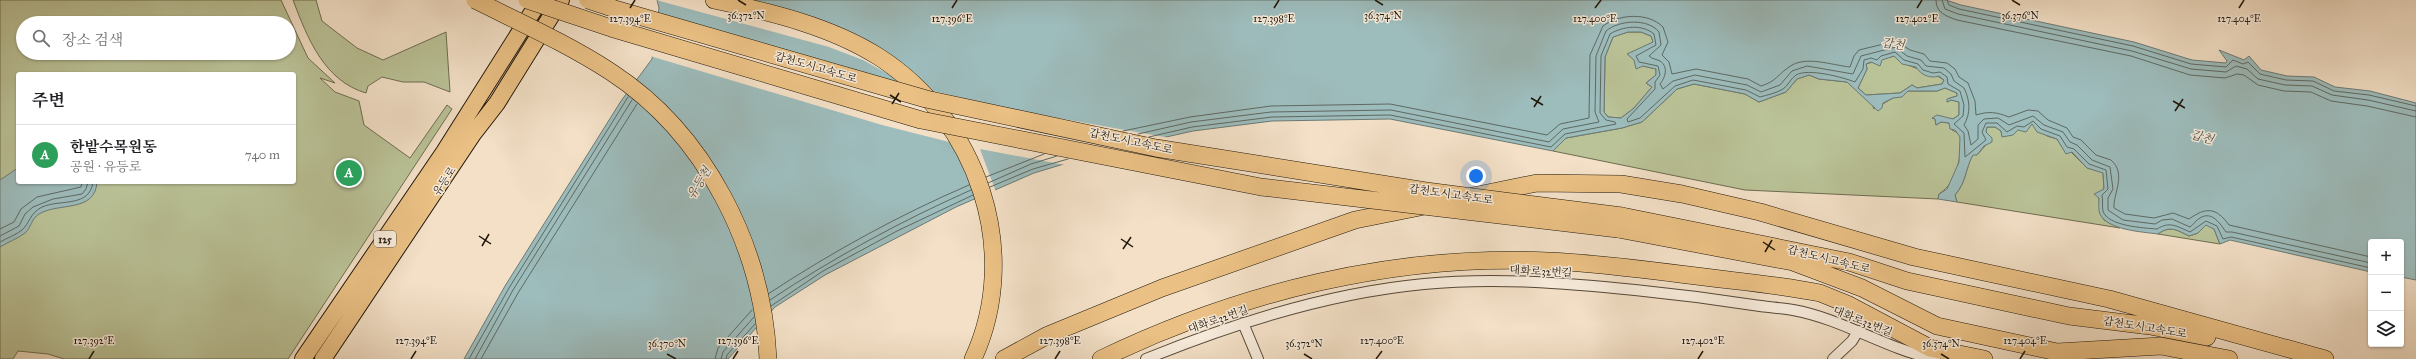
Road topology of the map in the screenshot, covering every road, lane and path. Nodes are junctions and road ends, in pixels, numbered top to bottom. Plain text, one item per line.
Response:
1 (475, 0) edge
2 (527, 0) edge
3 (540, 0) edge
4 (561, 0) edge
5 (588, 0) edge
6 (714, 0) edge
7 (1620, 223) junction
8 (1243, 323) junction
9 (1858, 331) junction
10 (303, 359) edge
11 (323, 359) edge
12 (768, 359) edge
13 (973, 359) edge
14 (1004, 359) edge
15 (1100, 359) edge
16 (1146, 359) edge
17 (1258, 359) edge
18 (1833, 359) edge
19 (1935, 359) edge
20 (1984, 359) edge
21 (2230, 359) edge
22 (2319, 359) edge
23 (2325, 359) edge

1 - 12 highway, bridge
2 - 7 highway, 갑천도시고속도로, bridge
3 - 10 main road, 유등로 / 125, bridge
4 - 11 main road, 유등로 / 125, bridge
5 - 7 highway, 갑천도시고속도로, bridge
6 - 13 highway, bridge
7 - 21 highway, 갑천도시고속도로
7 - 22 highway, 갑천도시고속도로
8 - 9 street, 대화로32번길
8 - 16 street, 대화로32번길
8 - 17 street
9 - 18 street
9 - 19 street, 대화로32번길
14 - 23 highway
15 - 20 highway

